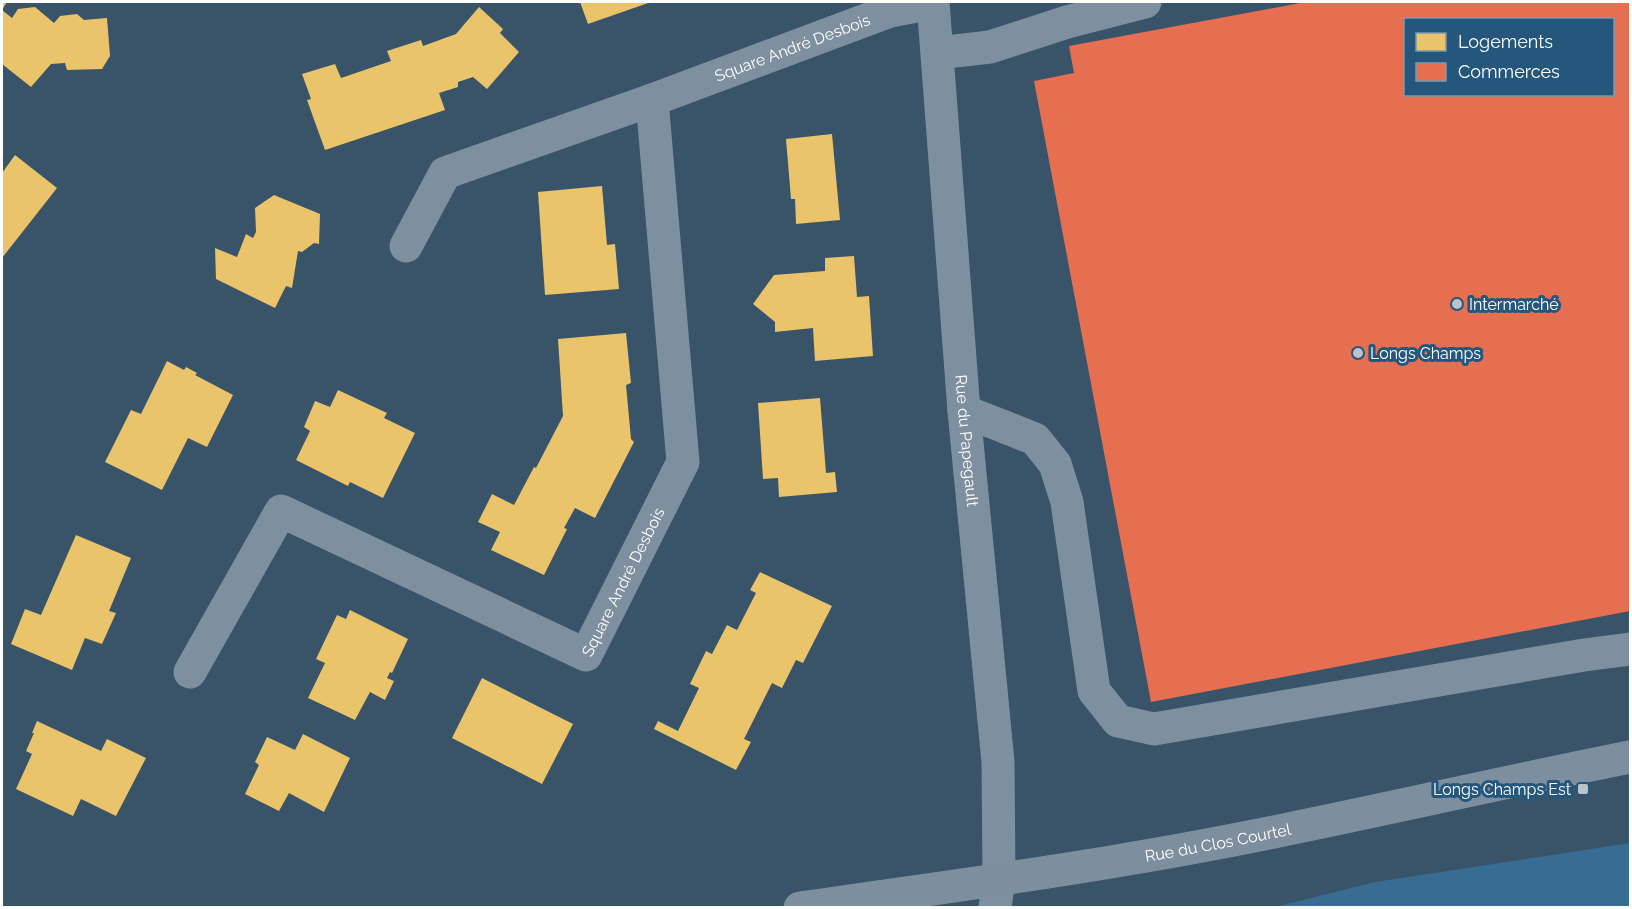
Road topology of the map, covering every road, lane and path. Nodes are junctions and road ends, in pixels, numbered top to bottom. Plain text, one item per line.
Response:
1 (933, 2) edge
2 (1145, 2) edge
3 (1048, 14) edge
4 (938, 53) junction
5 (652, 100) junction
6 (406, 246) dead end
7 (964, 411) junction
8 (1630, 649) edge
9 (190, 672) dead end
10 (1630, 757) edge
11 (997, 893) edge
12 (800, 908) edge

1 - 4 street, Rue du Papegault
1 - 5 street, Square André Desbois
2 - 3 street
3 - 4 street
4 - 7 street, Rue du Papegault
5 - 6 street, Square André Desbois
5 - 9 street, Square André Desbois
7 - 8 street
7 - 11 street, Rue du Papegault
10 - 11 main road, Rue du Clos Courtel
11 - 12 main road, Rue du Clos Courtel

